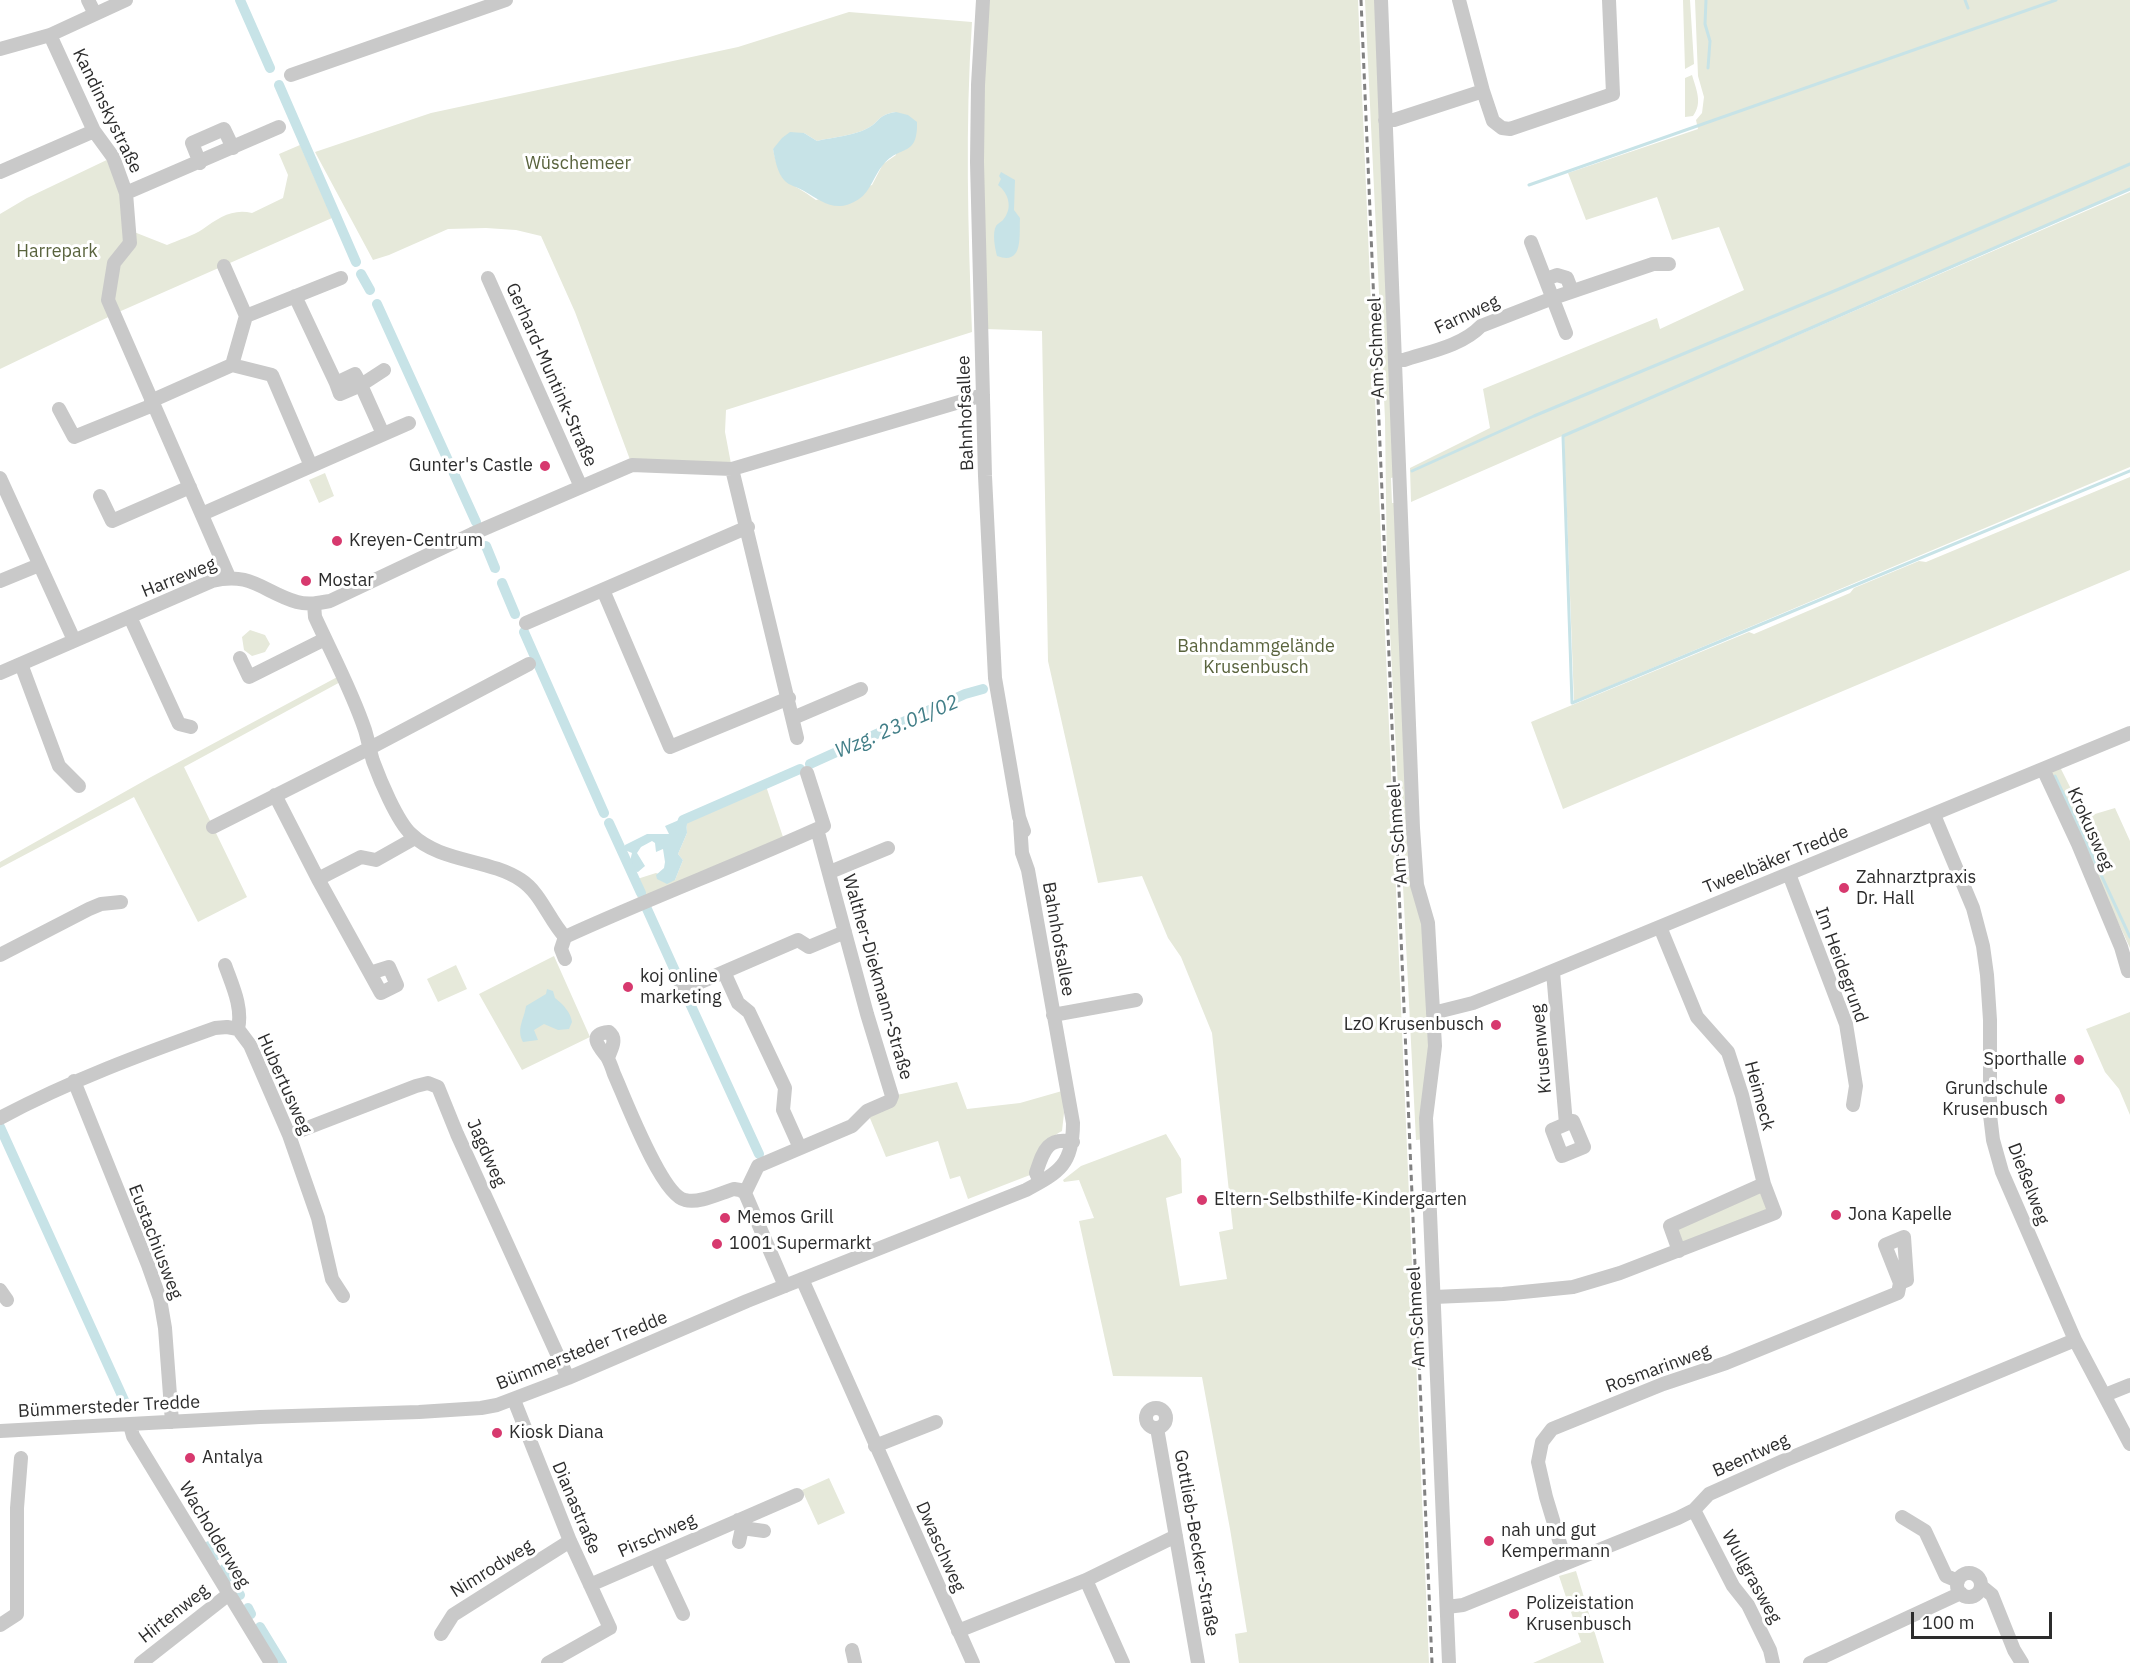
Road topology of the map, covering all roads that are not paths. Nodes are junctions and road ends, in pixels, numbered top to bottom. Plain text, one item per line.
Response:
1 (88, 0) edge
2 (126, 0) edge
3 (506, 0) edge
4 (983, 0) edge
5 (1381, 0) edge
6 (1459, 0) edge
7 (1609, 0) edge
8 (95, 14) junction
9 (50, 35) junction
10 (0, 49) edge
11 (291, 75) dead end
12 (1483, 91) junction
13 (1385, 120) junction
14 (279, 127) dead end
15 (94, 131) junction
16 (233, 148) junction
17 (200, 163) junction
18 (0, 172) edge
19 (126, 193) junction
20 (1531, 242) dead end
21 (1669, 264) dead end
22 (224, 266) dead end
23 (341, 278) dead end
24 (488, 278) dead end
25 (1546, 279) junction
26 (1572, 291) junction
27 (296, 296) junction
28 (1553, 298) junction
29 (246, 316) junction
30 (1566, 333) dead end
31 (1395, 360) junction
32 (232, 365) junction
33 (384, 370) dead end
34 (360, 385) junction
35 (983, 395) junction
36 (152, 403) junction
37 (59, 410) dead end
38 (409, 423) dead end
39 (383, 434) junction
40 (311, 466) junction
41 (732, 468) junction
42 (0, 479) edge
43 (190, 487) junction
44 (581, 488) junction
45 (100, 496) dead end
46 (202, 514) junction
47 (748, 527) junction
48 (39, 565) junction
49 (229, 577) junction
50 (0, 581) edge
51 (603, 590) junction
52 (314, 604) junction
53 (130, 617) junction
54 (526, 622) dead end
55 (325, 639) junction
56 (74, 640) junction
57 (240, 658) dead end
58 (21, 664) junction
59 (529, 664) dead end
60 (0, 673) edge
61 (861, 689) dead end
62 (789, 698) junction
63 (793, 718) junction
64 (191, 727) dead end
65 (2130, 733) edge
66 (797, 738) dead end
67 (370, 748) junction
68 (2043, 769) junction
69 (807, 773) dead end
70 (79, 786) dead end
71 (275, 795) junction
72 (1934, 815) junction
73 (213, 826) dead end
74 (817, 829) junction
75 (416, 838) junction
76 (888, 848) dead end
77 (830, 872) junction
78 (1789, 874) junction
79 (318, 879) junction
80 (121, 902) dead end
81 (1660, 927) junction
82 (845, 932) junction
83 (565, 937) junction
84 (0, 955) edge
85 (565, 960) dead end
86 (225, 965) dead end
87 (2128, 971) dead end
88 (724, 972) junction
89 (1553, 972) junction
90 (369, 973) dead end
91 (677, 992) dead end
92 (1136, 1000) dead end
93 (1433, 1013) junction
94 (1053, 1015) junction
95 (238, 1029) junction
96 (608, 1058) dead end
97 (74, 1082) junction
98 (1853, 1105) dead end
99 (0, 1118) edge
100 (1566, 1124) dead end
101 (289, 1135) junction
102 (1071, 1146) junction
103 (800, 1148) junction
104 (1040, 1182) junction
105 (1764, 1184) junction
106 (745, 1193) junction
107 (1679, 1251) junction
108 (802, 1280) junction
109 (1900, 1283) dead end
110 (785, 1286) junction
111 (343, 1296) dead end
112 (1434, 1297) junction
113 (2075, 1340) junction
114 (568, 1378) junction
115 (2130, 1384) edge
116 (2105, 1395) junction
117 (514, 1400) junction
118 (172, 1422) junction
119 (936, 1422) dead end
120 (130, 1425) junction
121 (1157, 1428) dead end
122 (0, 1431) edge
123 (2130, 1444) edge
124 (875, 1446) junction
125 (21, 1458) dead end
126 (797, 1495) dead end
127 (1694, 1510) junction
128 (1902, 1517) dead end
129 (740, 1524) junction
130 (764, 1532) dead end
131 (1176, 1536) junction
132 (570, 1541) junction
133 (739, 1542) dead end
134 (656, 1556) junction
135 (1566, 1563) junction
136 (1086, 1580) junction
137 (590, 1585) junction
138 (1960, 1587) junction
139 (229, 1594) junction
140 (1447, 1607) junction
141 (683, 1614) dead end
142 (0, 1625) edge
143 (958, 1630) junction
144 (441, 1634) dead end
145 (968, 1661) edge
146 (141, 1663) edge
147 (271, 1663) edge
148 (548, 1663) edge
149 (1123, 1663) edge
150 (1198, 1663) edge
151 (1449, 1663) edge
152 (1773, 1663) edge
153 (1810, 1663) edge
154 (2022, 1663) edge

1 - 8 street
2 - 8 street
3 - 11 street
4 - 35 street, Bahnhofsallee
5 - 13 street, Am Schmeel
6 - 12 street
7 - 12 street
8 - 9 street
9 - 10 street
9 - 15 street, Kandinskystraße
12 - 13 street
13 - 31 street, Am Schmeel
14 - 16 street
15 - 18 street
15 - 19 street, Kandinskystraße
16 - 17 street
16 - 17 street
17 - 19 street
19 - 36 street, Kandinskystraße
20 - 25 street
21 - 26 street, Farnweg
22 - 29 street
23 - 27 street
24 - 44 street, Gerhard-Muntink-Straße
25 - 26 street
25 - 28 street
26 - 28 street, Farnweg
27 - 29 street
27 - 34 street
28 - 30 street
28 - 31 street, Farnweg
29 - 32 street
31 - 93 street, Am Schmeel
32 - 36 street
32 - 40 street
33 - 34 street
34 - 39 street
35 - 41 street
35 - 94 street, Bahnhofsallee
36 - 37 street
36 - 43 street, Kandinskystraße
38 - 39 street
39 - 40 street
40 - 46 street
41 - 44 street
41 - 47 street
42 - 48 street
43 - 45 street
43 - 46 street, Kandinskystraße
44 - 52 street
46 - 49 street, Kandinskystraße
47 - 51 street
47 - 62 street
48 - 50 street
48 - 56 street
49 - 52 street, Harreweg
49 - 53 street, Harreweg
51 - 54 street
51 - 62 street
52 - 55 street
53 - 56 street, Harreweg
53 - 64 street
55 - 57 street
55 - 67 street
56 - 58 street, Harreweg
58 - 60 street, Harreweg
58 - 70 street
59 - 67 street
61 - 63 street
62 - 63 street
63 - 66 street
65 - 68 street, Tweelbäker Tredde
67 - 71 street
67 - 75 street
68 - 72 street, Tweelbäker Tredde
68 - 87 street, Krokusweg
69 - 74 street, Walther-Diekmann-Straße
71 - 73 street
71 - 79 street
72 - 78 street, Tweelbäker Tredde
72 - 113 street, Dießelweg
74 - 77 street, Walther-Diekmann-Straße
74 - 83 street
75 - 79 street
75 - 83 street
76 - 77 street
77 - 82 street, Walther-Diekmann-Straße
78 - 81 street, Tweelbäker Tredde
78 - 98 street, Im Heidegrund
79 - 90 street
80 - 84 street
81 - 89 street, Tweelbäker Tredde
81 - 105 street, Heimeck
82 - 88 street
82 - 103 street, Walther-Diekmann-Straße
83 - 85 street
86 - 95 street
88 - 91 street
88 - 103 street
89 - 93 street, Tweelbäker Tredde
89 - 100 street, Krusenweg
92 - 94 street, Bahnhofsallee
93 - 112 street, Am Schmeel
94 - 102 street, Bahnhofsallee
95 - 97 street, Hubertusweg
95 - 101 street, Hubertusweg
96 - 106 street
97 - 99 street, Hubertusweg
97 - 118 street, Eustachiusweg
101 - 111 street, Hubertusweg
101 - 114 street, Jagdweg
102 - 104 street, Bümmersteder Tredde
102 - 104 street
103 - 106 street, Walther-Diekmann-Straße
104 - 108 street, Bümmersteder Tredde
105 - 107 street
105 - 107 street, Heimeck
106 - 110 street
107 - 112 street, Heimeck
108 - 110 street, Bümmersteder Tredde
108 - 124 street, Dwaschweg
109 - 135 street, Rosmarinweg
110 - 114 street, Bümmersteder Tredde
112 - 140 street, Am Schmeel
113 - 116 street, Dießelweg
113 - 127 street, Beentweg
114 - 117 street, Bümmersteder Tredde
115 - 116 street
116 - 123 street, Dießelweg
117 - 118 street, Bümmersteder Tredde
117 - 132 street, Dianastraße
118 - 120 street, Bümmersteder Tredde
119 - 124 street
120 - 122 street, Bümmersteder Tredde
120 - 139 street, Wacholderweg
121 - 131 street, Gottlieb-Becker-Straße
124 - 143 street, Dwaschweg
125 - 142 street
126 - 129 street, Pirschweg
127 - 135 street, Beentweg
127 - 152 street, Wullgrasweg
128 - 138 street
129 - 130 street
129 - 133 street
129 - 134 street, Pirschweg
131 - 136 street
131 - 150 street, Gottlieb-Becker-Straße
132 - 137 street, Dianastraße
132 - 144 street, Nimrodweg
134 - 137 street, Pirschweg
134 - 141 street
135 - 140 street, Beentweg
136 - 143 street
136 - 149 street
137 - 148 street, Dianastraße
138 - 153 street
138 - 154 street
139 - 146 street, Hirtenweg
139 - 147 street, Wacholderweg
140 - 151 street, Am Schmeel
143 - 145 street, Dwaschweg

